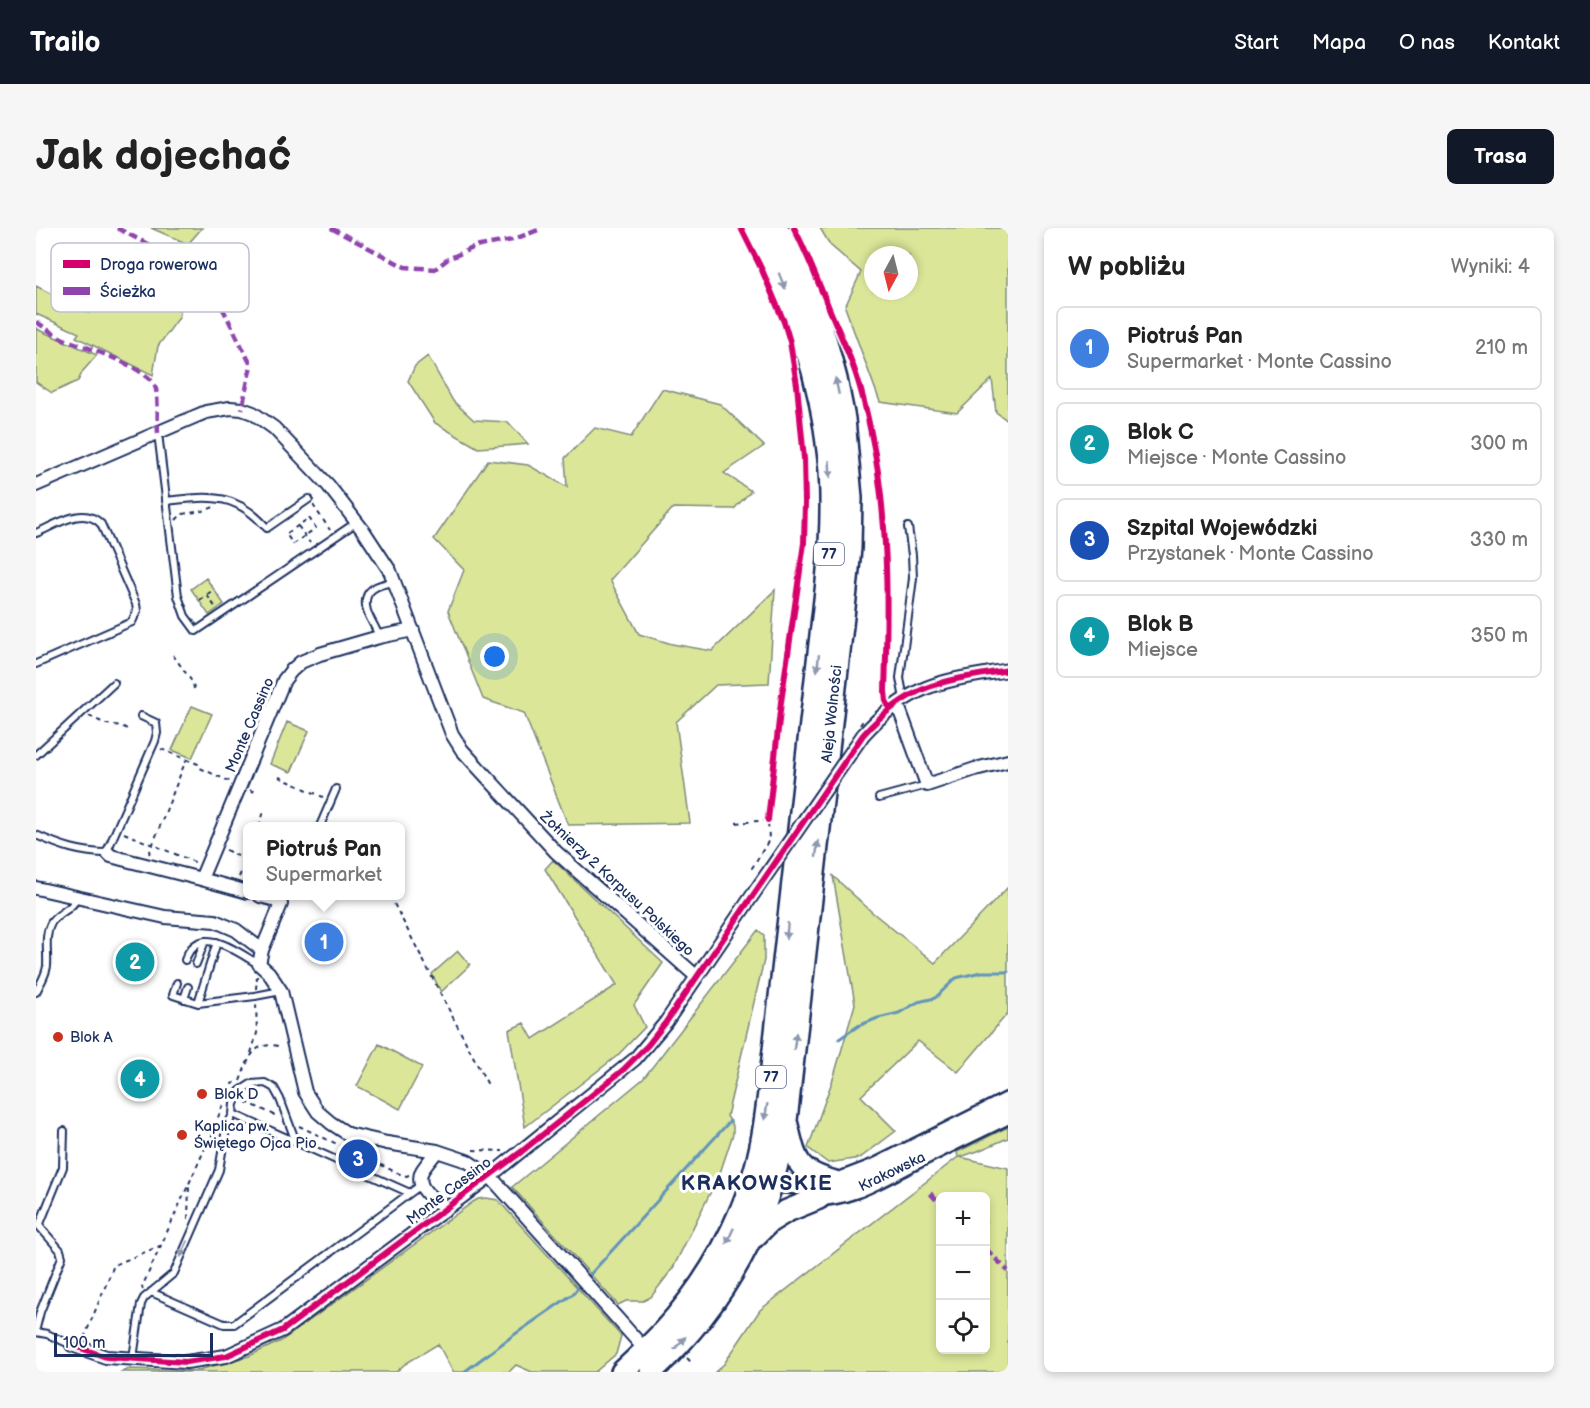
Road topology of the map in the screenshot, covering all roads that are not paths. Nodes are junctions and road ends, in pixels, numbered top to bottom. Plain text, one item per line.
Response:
1 (756, 228) edge
2 (777, 228) edge
3 (158, 433) junction
4 (36, 485) edge
5 (309, 499) road end
6 (166, 501) junction
7 (357, 522) junction
8 (908, 527) dead end
9 (36, 533) edge
10 (395, 582) junction
11 (413, 630) junction
12 (379, 637) junction
13 (36, 664) edge
14 (1008, 670) edge
15 (114, 683) dead end
16 (900, 702) junction
17 (141, 716) dead end
18 (36, 755) edge
19 (1008, 761) edge
20 (927, 784) junction
21 (336, 789) dead end
22 (879, 798) dead end
23 (322, 822) edge
24 (36, 834) edge
25 (108, 853) junction
26 (204, 873) junction
27 (36, 888) edge
28 (241, 890) edge
29 (78, 897) junction
30 (285, 900) edge
31 (206, 941) junction
32 (218, 942) junction
33 (262, 950) junction
34 (185, 960) dead end
35 (196, 964) dead end
36 (259, 964) junction
37 (697, 977) junction
38 (177, 983) dead end
39 (188, 987) dead end
40 (281, 990) junction
41 (36, 992) edge
42 (184, 999) junction
43 (198, 1004) junction
44 (1008, 1101) edge
45 (233, 1114) junction
46 (1008, 1115) edge
47 (786, 1120) junction
48 (64, 1131) dead end
49 (296, 1142) junction
50 (437, 1151) junction
51 (490, 1176) junction
52 (835, 1182) junction
53 (762, 1183) junction
54 (421, 1185) junction
55 (410, 1193) junction
56 (819, 1198) junction
57 (447, 1208) junction
58 (38, 1225) edge
59 (750, 1242) junction
60 (151, 1292) junction
61 (36, 1330) edge
62 (76, 1346) joint
63 (133, 1359) junction
64 (652, 1362) edge
65 (622, 1372) edge

1 -> 53 highway, Aleja Wolności / 77
47 -> 2 highway, Aleja Wolności / 77
3 - 4 street, Żołnierzy 2 Korpusu Polskiego
3 - 6 lane
3 - 7 street, Żołnierzy 2 Korpusu Polskiego
5 - 6 lane
6 - 7 lane
7 - 10 street, Żołnierzy 2 Korpusu Polskiego
8 - 16 lane
9 - 13 lane
10 - 11 street, Żołnierzy 2 Korpusu Polskiego
10 - 12 lane
11 - 12 street, Monte Cassino
11 - 37 street, Żołnierzy 2 Korpusu Polskiego
12 - 26 street, Monte Cassino
14 - 16 street
15 - 18 lane
16 - 20 street
16 - 37 street, Monte Cassino, bridge
17 - 25 lane
19 - 20 street
20 - 22 lane
21 - 23 lane
24 - 25 lane
25 - 26 street
26 - 28 street
27 - 29 street
29 - 33 street
29 - 41 lane
30 - 33 street
31 - 32 lane
31 - 34 lane
31 - 35 lane
32 - 36 lane
32 - 43 lane
33 - 36 street
36 - 40 street, Monte Cassino
37 - 51 street, Monte Cassino
38 - 42 lane
39 - 42 lane
40 - 43 lane
40 - 50 street, Monte Cassino
42 - 43 lane
44 - 52 main road, Krakowska
45 - 49 lane
45 - 49 lane
45 -> 60 lane
46 - 56 main road, Krakowska
47 - 52 highway
47 - 53 highway, Aleja Wolności / 77
48 - 58 lane
49 - 55 lane
50 - 51 street, Monte Cassino
50 - 54 street, Monte Cassino
51 - 57 street, Monte Cassino
51 - 64 street
52 - 53 main road, Krakowska
53 - 56 main road, Krakowska
53 - 59 highway, Aleja Wolności / 77
53 -> 64 highway, 77
54 - 55 lane
54 - 57 street, Monte Cassino
55 - 60 lane
56 - 59 highway
57 - 63 street, Monte Cassino
58 - 61 lane
64 -> 59 highway, 77
60 - 63 lane
61 - 62 lane
62 - 63 street, Monte Cassino
64 - 65 highway, 77

